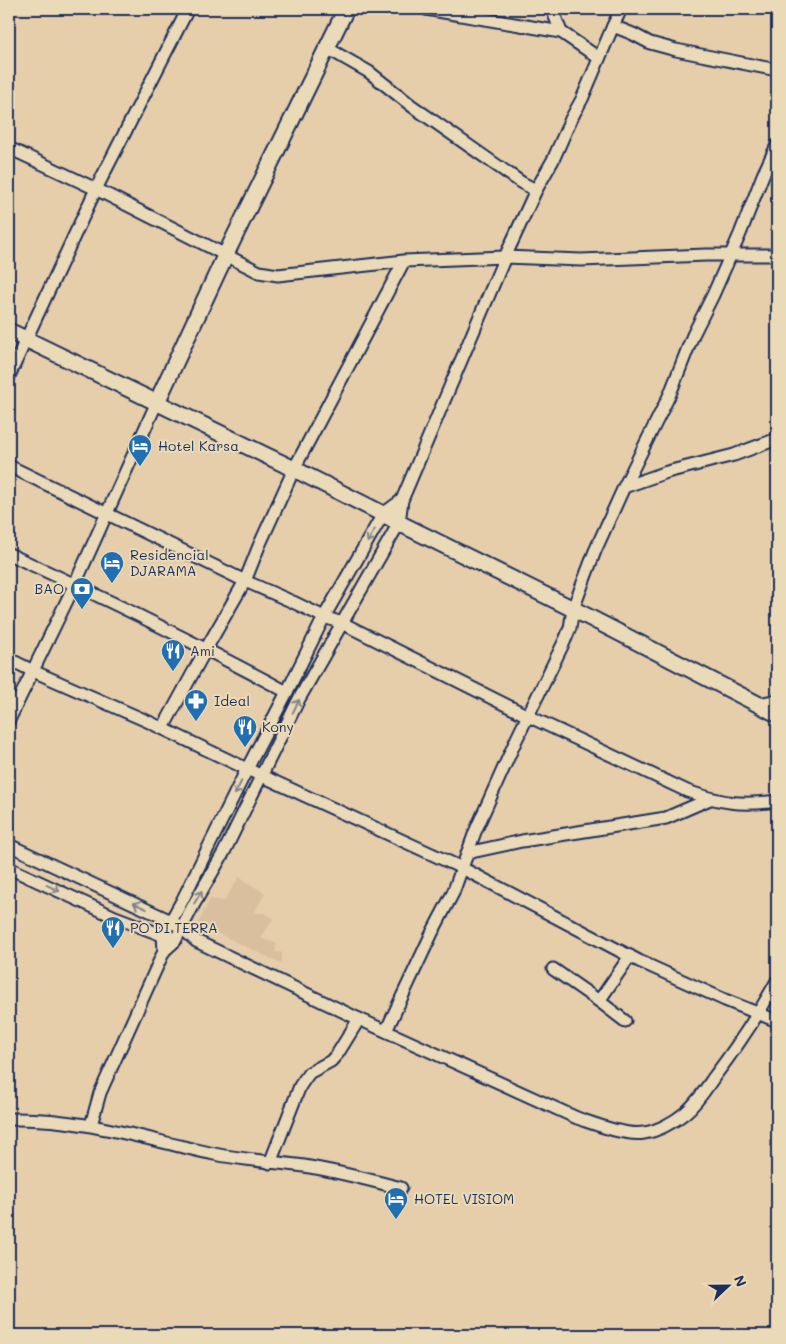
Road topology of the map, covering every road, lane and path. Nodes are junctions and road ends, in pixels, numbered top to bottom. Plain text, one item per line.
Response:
1 (188, 9) edge
2 (346, 9) edge
3 (426, 9) edge
4 (552, 9) edge
5 (621, 9) edge
6 (612, 26) junction
7 (561, 32) junction
8 (327, 48) junction
9 (599, 58) junction
10 (777, 70) edge
11 (777, 145) edge
12 (9, 148) edge
13 (96, 189) junction
14 (536, 190) junction
15 (226, 254) junction
16 (731, 254) junction
17 (777, 255) edge
18 (506, 257) junction
19 (404, 261) junction
20 (9, 331) edge
21 (26, 340) junction
22 (9, 376) edge
23 (157, 402) junction
24 (775, 442) edge
25 (9, 466) edge
26 (294, 469) junction
27 (624, 487) junction
28 (402, 500) junction
29 (106, 514) junction
30 (384, 514) junction
31 (399, 523) junction
32 (9, 554) edge
33 (245, 581) junction
34 (75, 584) junction
35 (573, 609) junction
36 (324, 617) junction
37 (342, 623) junction
38 (206, 649) junction
39 (9, 660) edge
40 (32, 671) junction
41 (288, 692) junction
42 (777, 700) edge
43 (759, 704) junction
44 (777, 714) edge
45 (528, 716) junction
46 (9, 720) edge
47 (163, 728) junction
48 (247, 769) junction
49 (262, 775) junction
50 (710, 799) junction
51 (777, 801) edge
52 (9, 845) edge
53 (467, 853) junction
54 (9, 868) edge
55 (462, 868) junction
56 (171, 921) junction
57 (182, 928) junction
58 (164, 935) junction
59 (176, 940) junction
60 (196, 941) junction
61 (164, 951) junction
62 (630, 956) junction
63 (553, 970) dead end
64 (777, 981) edge
65 (599, 1001) junction
66 (759, 1013) junction
67 (359, 1019) junction
68 (626, 1021) dead end
69 (777, 1021) edge
70 (386, 1031) junction
71 (9, 1119) edge
72 (90, 1125) junction
73 (270, 1163) junction
74 (401, 1188) dead end

1 - 13 street
2 - 8 main road
3 - 7 street
4 - 7 street
5 - 6 street
6 - 9 street
6 - 10 street
7 - 9 street
8 - 14 street
8 - 15 main road
9 - 14 street
11 - 16 street
12 - 13 street
13 - 15 street
13 - 21 street
14 - 18 street
15 - 19 street
15 - 23 main road
16 - 17 street
16 - 18 street
16 - 27 street
18 - 19 street
18 - 28 street
19 - 26 street
20 - 21 main road
21 - 22 street
21 - 23 main road
23 - 26 main road
23 - 29 street
24 - 27 street
25 - 29 street
26 - 30 main road
26 - 33 street
27 - 35 street
28 - 30 street
28 - 31 street
29 - 33 street
29 - 34 street
30 - 31 main road
30 -> 36 street
31 - 35 main road
31 - 37 street
32 - 34 street
33 - 36 street
33 - 38 street
34 - 38 street
34 - 40 street
35 - 43 main road
35 - 45 street
36 - 37 street
36 - 41 street
37 - 45 street
49 -> 37 street
38 - 41 street
38 - 47 street
39 - 40 street
40 - 46 street
40 - 47 street
41 - 48 street
42 - 43 street
43 - 44 main road
45 - 50 street
45 - 53 street
47 - 48 street
48 - 49 street
48 -> 56 street
49 - 55 street
57 -> 49 street
50 - 51 street
50 - 53 street
56 -> 52 street
53 - 55 street
54 -> 58 street
55 - 62 street
55 - 70 street
56 - 57 street
56 - 58 street
57 - 59 street
57 - 60 street
58 - 59 street
58 - 61 street
59 - 60 street
59 - 61 street
60 - 67 street
61 - 72 street
62 - 65 street
62 - 66 street
63 - 65 street
64 - 66 street
65 - 68 street
66 - 69 street
66 - 70 street
67 - 70 street
67 - 73 street
71 - 72 street
72 - 73 street
73 - 74 street

